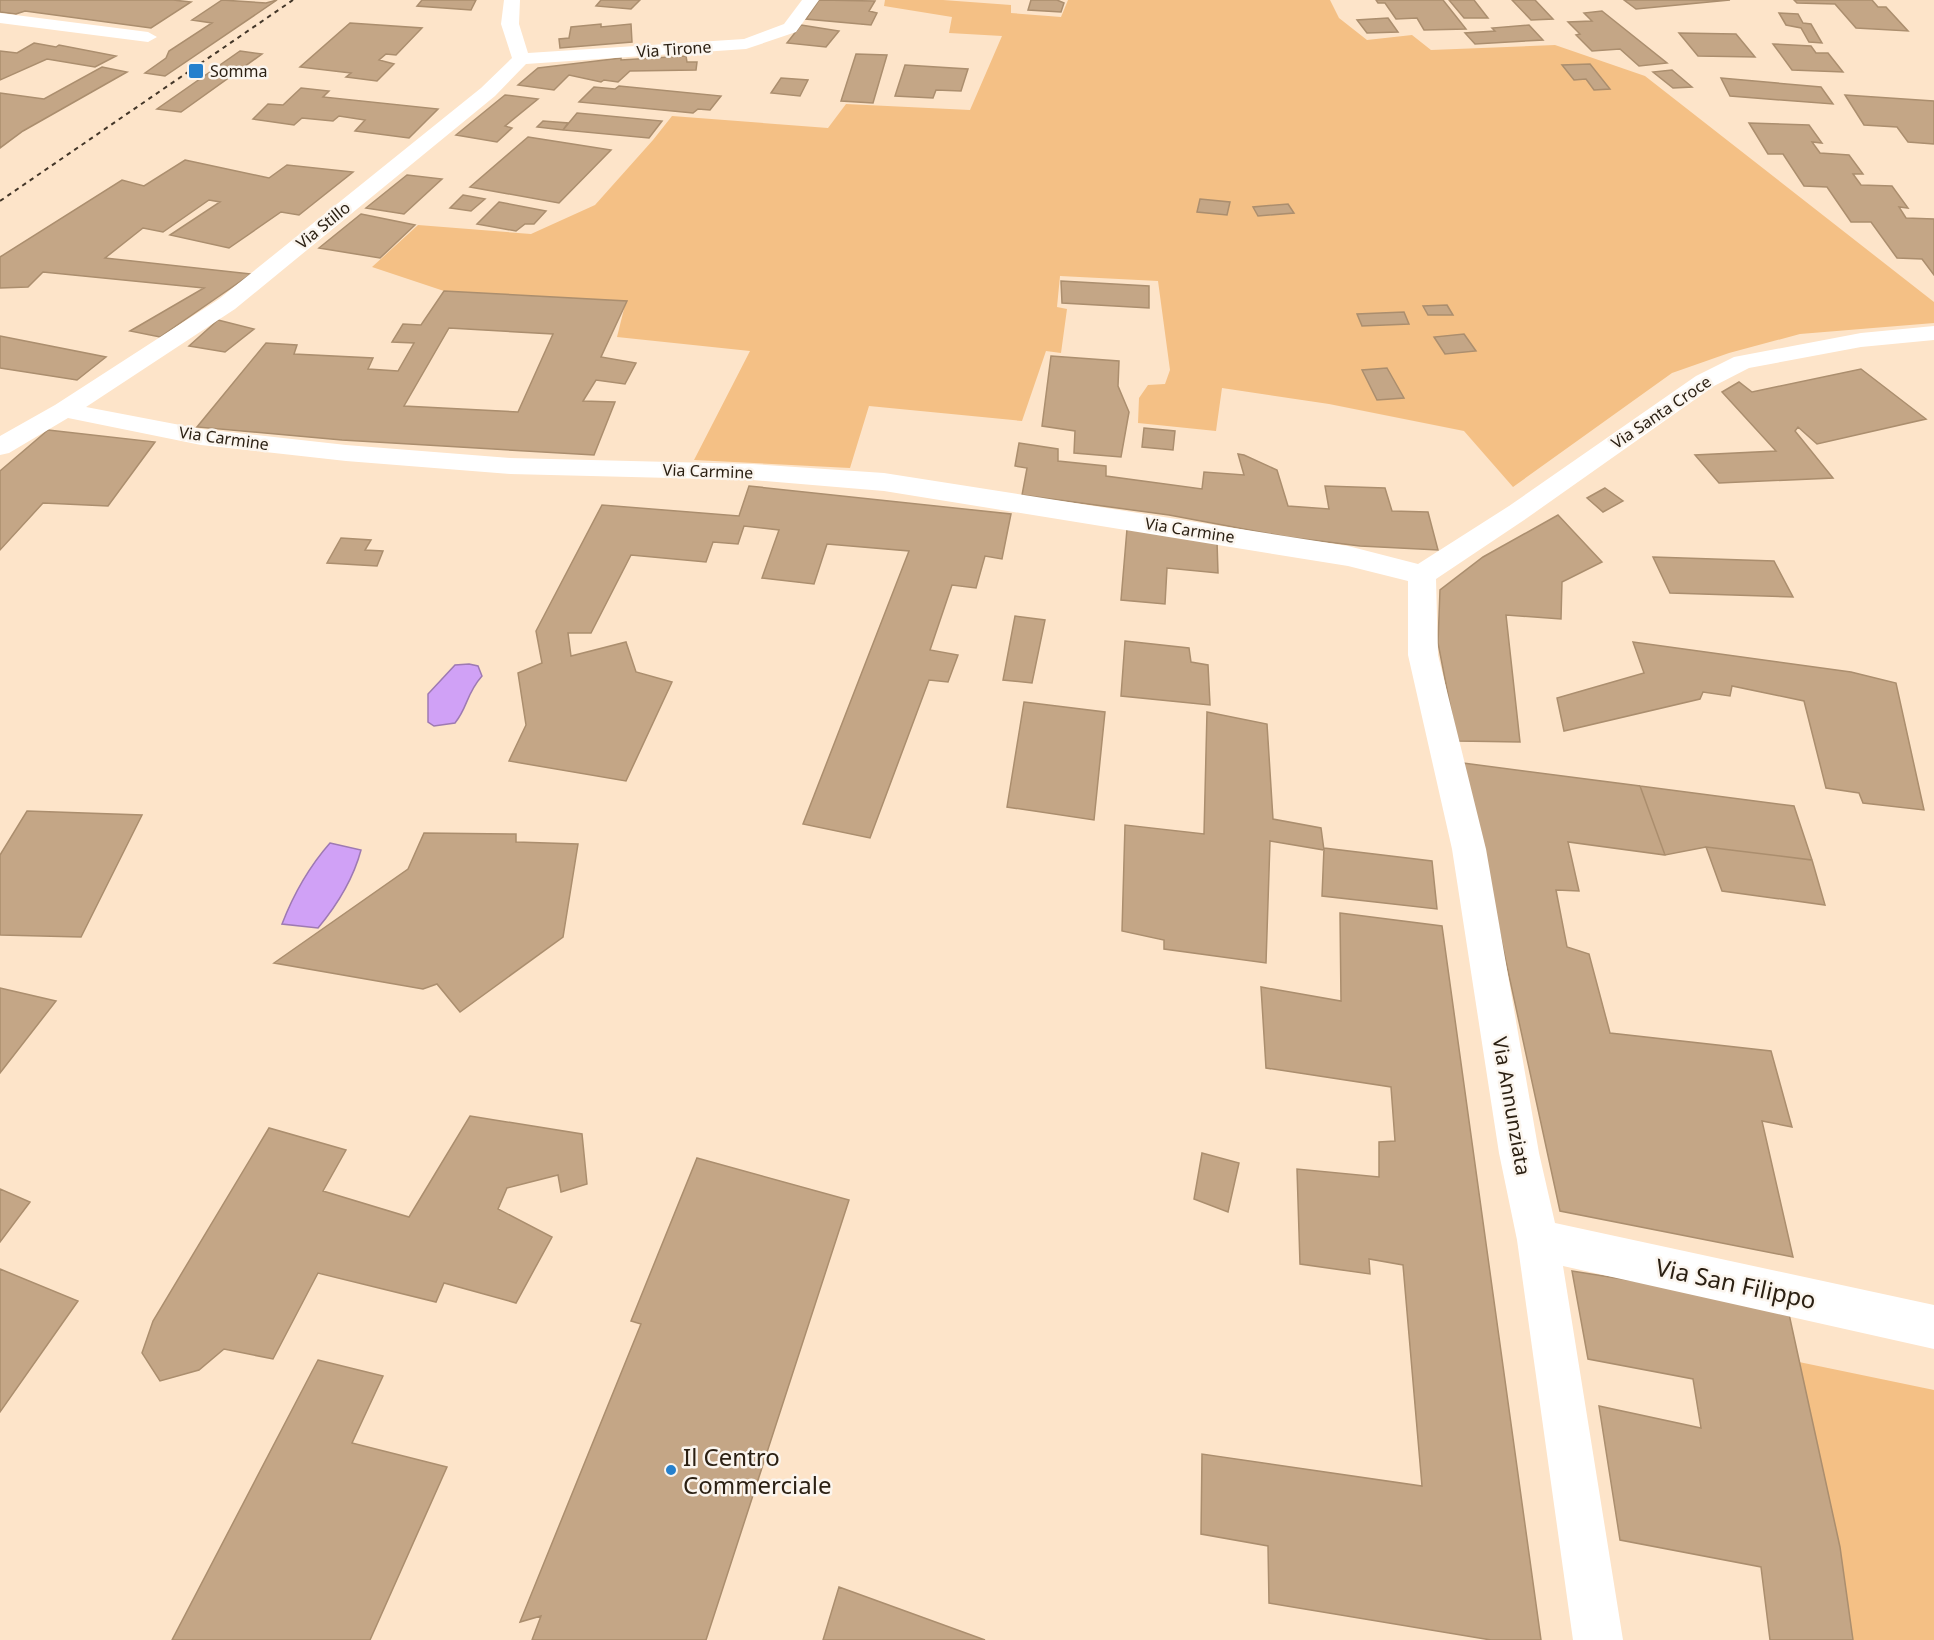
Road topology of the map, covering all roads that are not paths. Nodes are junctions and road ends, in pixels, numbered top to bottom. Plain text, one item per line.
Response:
1 (512, 0) edge
2 (811, 0) edge
3 (0, 18) edge
4 (148, 37) dead end
5 (521, 59) junction
6 (1934, 333) edge
7 (64, 410) junction
8 (0, 447) edge
9 (1422, 575) junction
10 (1538, 1240) junction
11 (1934, 1327) edge
12 (1598, 1640) edge

1 - 5 street
2 - 5 street, Via Tirone
3 - 4 street
5 - 7 street, Via Stillo
6 - 9 street, Via Santa Croce
7 - 8 street
7 - 9 street, Via Carmine
9 - 10 street, Via Annunziata
10 - 11 street, Via San Filippo
10 - 12 street, Via Annunziata

